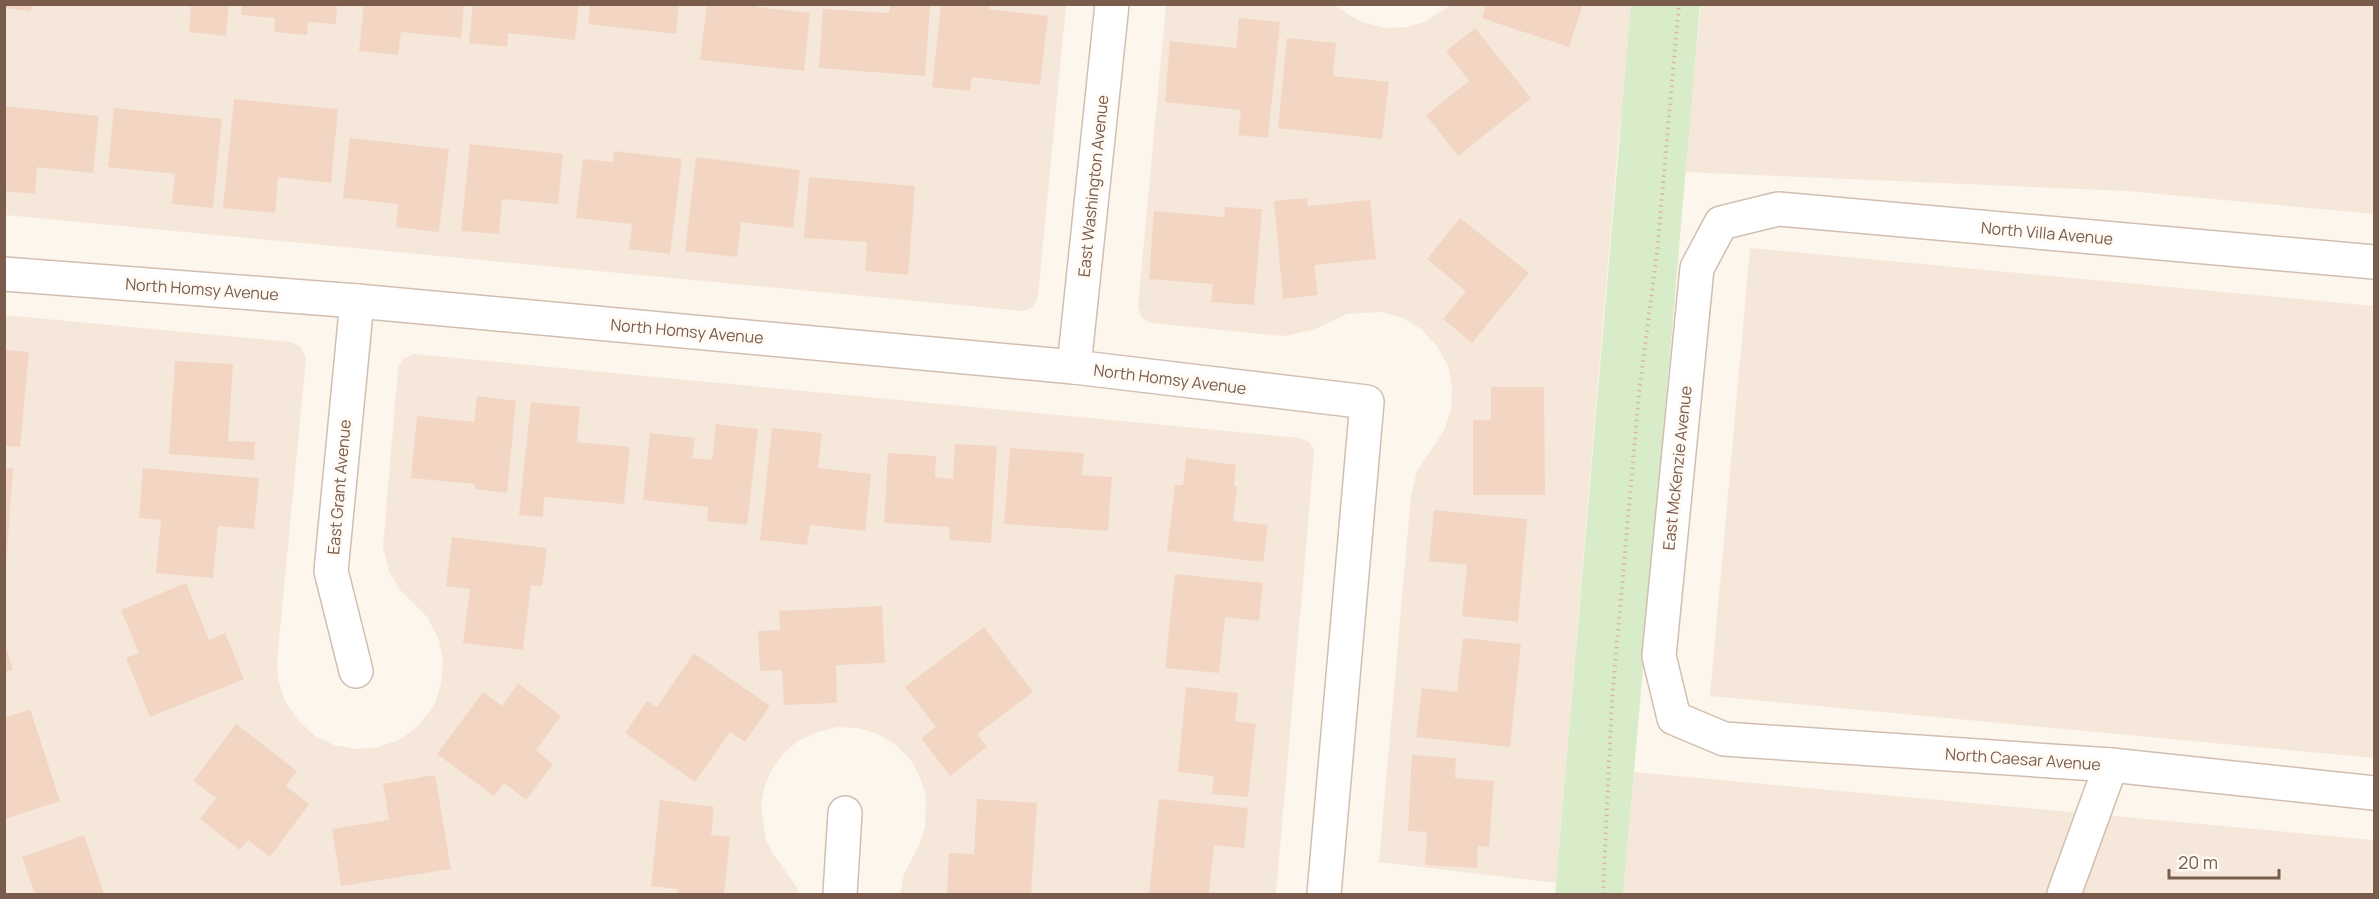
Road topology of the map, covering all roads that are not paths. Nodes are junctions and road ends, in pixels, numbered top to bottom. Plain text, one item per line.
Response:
1 (1112, 4) edge
2 (1721, 223) joint
3 (2374, 262) edge
4 (4, 274) edge
5 (357, 301) junction
6 (1074, 367) junction
7 (356, 671) dead end
8 (1674, 718) joint
9 (2111, 765) junction
10 (2374, 793) edge
11 (845, 813) dead end
12 (840, 894) edge
13 (1324, 894) edge
14 (2064, 894) edge

1 - 6 street, East Washington Avenue
2 - 3 street, North Villa Avenue
2 - 8 street, East McKenzie Avenue
4 - 5 street, North Homsy Avenue
5 - 6 street, North Homsy Avenue
5 - 7 street, East Grant Avenue
6 - 13 street, North Homsy Avenue
8 - 9 street, North Caesar Avenue
9 - 10 street, North Caesar Avenue
9 - 14 street
11 - 12 street

